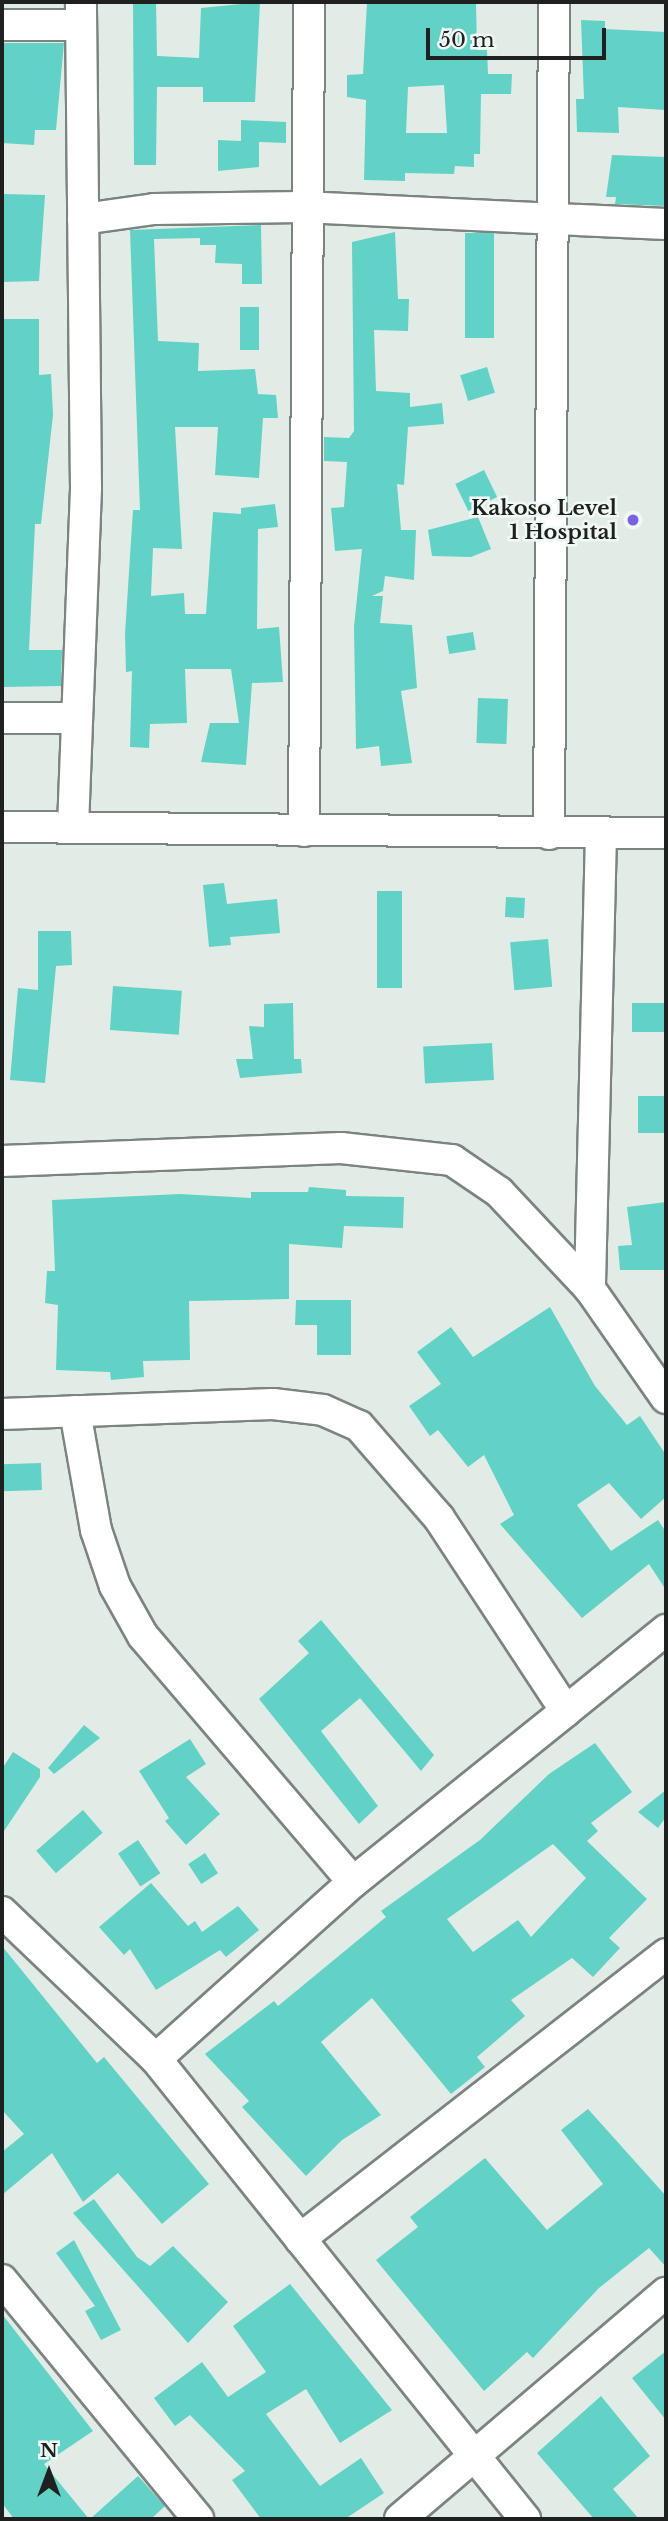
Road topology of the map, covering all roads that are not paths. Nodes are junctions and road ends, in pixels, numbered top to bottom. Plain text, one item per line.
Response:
1 (309, 2) edge
2 (554, 2) edge
3 (81, 13) edge
4 (2, 25) edge
5 (303, 207) junction
6 (552, 218) junction
7 (83, 219) junction
8 (666, 224) edge
9 (2, 718) edge
10 (75, 718) junction
11 (2, 827) edge
12 (72, 827) junction
13 (304, 831) junction
14 (666, 833) edge
15 (549, 834) junction
16 (601, 834) junction
17 (2, 1161) edge
18 (590, 1289) junction
19 (666, 1398) edge
20 (75, 1411) junction
21 (2, 1414) edge
22 (666, 1630) edge
23 (566, 1711) junction
24 (353, 1882) junction
25 (2, 1912) edge
26 (666, 1954) edge
27 (156, 2059) junction
28 (300, 2239) junction
29 (2, 2280) edge
30 (666, 2293) edge
31 (470, 2459) junction
32 (198, 2519) edge
33 (400, 2519) edge
34 (525, 2519) edge

1 - 5 street
2 - 6 street
3 - 4 street
3 - 7 street
5 - 6 street
5 - 7 street
5 - 13 street
6 - 8 street
6 - 15 street
7 - 10 street
9 - 10 street
10 - 12 street
11 - 12 street
12 - 13 street
13 - 15 street
14 - 16 street
15 - 16 street
16 - 18 street
17 - 18 street
18 - 19 street
20 - 21 street
20 - 23 street
20 - 24 street
22 - 23 street
23 - 24 street
24 - 27 street
25 - 27 street
26 - 28 street
27 - 28 street
28 - 31 street
29 - 32 street
30 - 31 street
31 - 33 street
31 - 34 street

